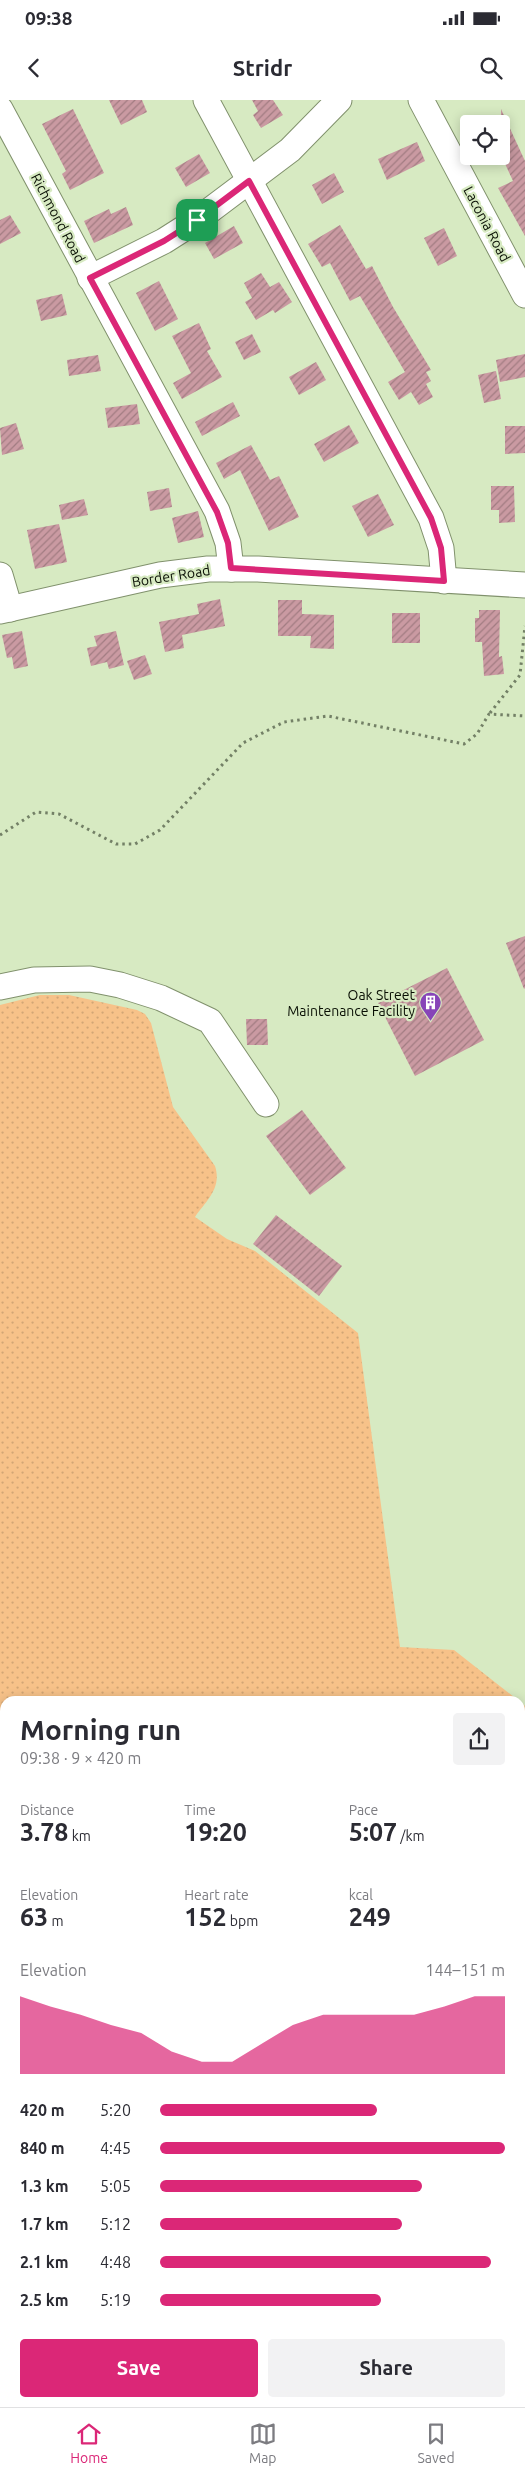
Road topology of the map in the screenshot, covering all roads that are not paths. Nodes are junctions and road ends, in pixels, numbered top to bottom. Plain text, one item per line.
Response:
1 (206, 100) edge
2 (339, 100) edge
3 (421, 100) edge
4 (0, 109) edge
5 (249, 181) junction
6 (90, 278) junction
7 (525, 295) edge
8 (231, 568) junction
9 (0, 575) edge
10 (444, 581) junction
11 (525, 585) edge
12 (5, 610) edge
13 (0, 987) edge
14 (266, 1104) dead end

1 - 5 street
2 - 5 street
3 - 7 street, Laconia Road
4 - 6 street, Richmond Road
5 - 6 street
5 - 10 street
6 - 8 street, Richmond Road
8 - 10 street, Border Road
8 - 12 street, Border Road
9 - 12 street
10 - 11 street, Border Road
13 - 14 street

